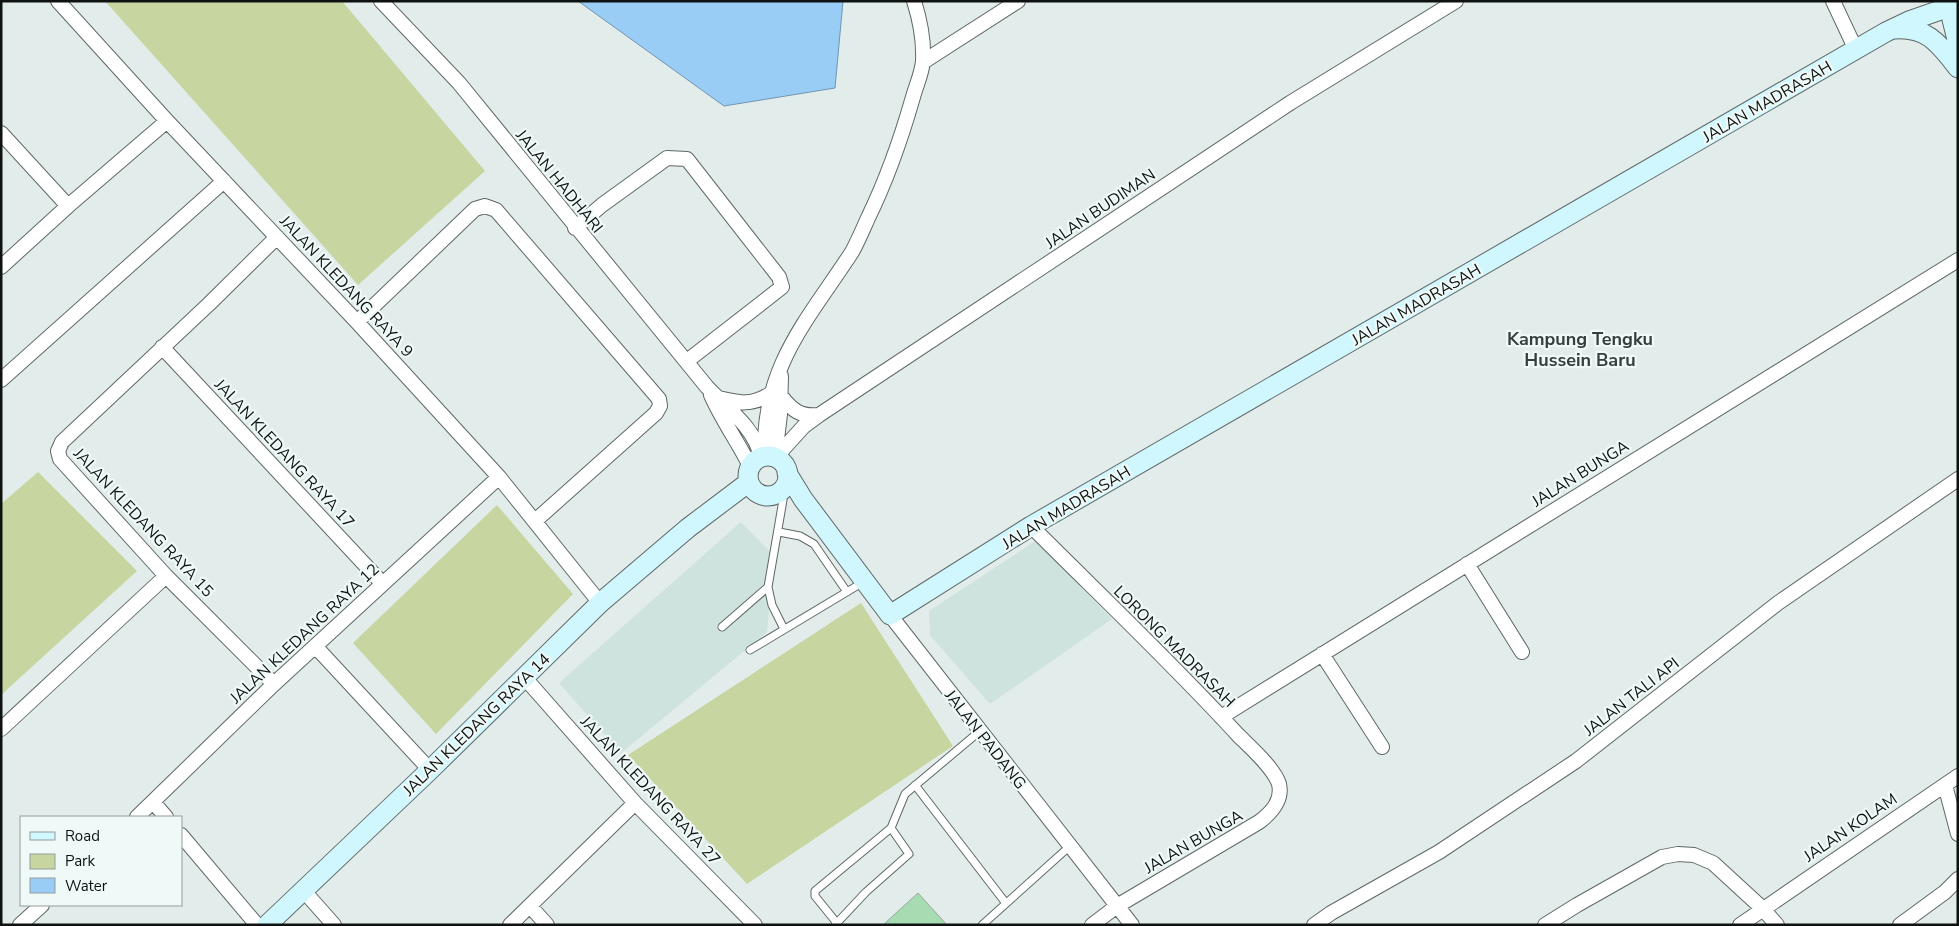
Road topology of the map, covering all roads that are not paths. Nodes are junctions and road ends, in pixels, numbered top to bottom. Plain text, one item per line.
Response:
1 (58, 1) edge
2 (381, 1) edge
3 (914, 1) edge
4 (1018, 1) edge
5 (1456, 1) edge
6 (1833, 1) edge
7 (1931, 1) edge
8 (1949, 4) edge
9 (1909, 21) junction
10 (1892, 30) junction
11 (1958, 44) edge
12 (1856, 50) junction
13 (923, 62) junction
14 (1958, 68) edge
15 (167, 121) junction
16 (1, 133) edge
17 (224, 181) junction
18 (68, 206) junction
19 (575, 228) junction
20 (277, 236) junction
21 (1958, 260) edge
22 (1, 267) edge
23 (357, 322) junction
24 (162, 347) junction
25 (687, 361) junction
26 (1, 380) edge
27 (707, 387) junction
28 (775, 395) junction
29 (717, 398) junction
30 (819, 415) junction
31 (760, 464) junction
32 (787, 472) junction
33 (498, 477) junction
34 (1958, 479) edge
35 (775, 497) junction
36 (535, 521) junction
37 (1031, 526) junction
38 (688, 528) junction
39 (779, 532) junction
40 (842, 551) junction
41 (1467, 564) junction
42 (166, 576) junction
43 (865, 581) junction
44 (382, 584) junction
45 (768, 587) junction
46 (847, 592) junction
47 (600, 603) junction
48 (890, 615) junction
49 (722, 627) dead end
50 (784, 630) junction
51 (315, 646) junction
52 (750, 650) dead end
53 (1522, 652) dead end
54 (1322, 654) junction
55 (524, 677) junction
56 (274, 684) junction
57 (1221, 716) junction
58 (1, 729) edge
59 (980, 731) junction
60 (1382, 747) dead end
61 (430, 770) junction
62 (1958, 776) edge
63 (915, 785) junction
64 (1945, 785) junction
65 (1279, 799) joint
66 (153, 802) junction
67 (635, 803) junction
68 (138, 816) edge
69 (165, 816) edge
70 (891, 828) junction
71 (1958, 834) edge
72 (182, 836) edge
73 (1070, 846) junction
74 (1958, 879) edge
75 (303, 890) junction
76 (1005, 902) junction
77 (41, 906) edge
78 (530, 906) junction
79 (1117, 906) junction
80 (1762, 908) junction
81 (836, 923) edge
82 (331, 924) edge
83 (20, 925) edge
84 (257, 925) edge
85 (267, 925) edge
86 (510, 925) edge
87 (547, 925) edge
88 (755, 925) edge
89 (982, 925) edge
90 (1092, 925) edge
91 (1132, 925) edge
92 (1314, 925) edge
93 (1544, 925) edge
94 (1740, 925) edge
95 (1777, 925) edge
96 (1900, 925) edge

1 - 15 street, JALAN KLEDANG RAYA 9
2 - 19 street, JALAN HADHARI
3 - 13 street
4 - 13 street
5 - 30 street, JALAN BUDIMAN
6 - 12 street
7 - 9 street
8 - 9 street, JALAN MADRASAH
8 - 11 street
9 - 10 street, JALAN MADRASAH
10 - 12 street, JALAN MADRASAH
10 - 14 street
12 - 37 street, JALAN MADRASAH
13 - 28 street
15 - 17 street, JALAN KLEDANG RAYA 9
15 - 18 street
16 - 18 street
17 - 20 street, JALAN KLEDANG RAYA 9
17 - 26 street
18 - 22 street
19 - 25 street, JALAN HADHARI
19 - 25 street
20 - 23 street, JALAN KLEDANG RAYA 9
20 - 24 street, JALAN KLEDANG RAYA 15
21 - 41 street, JALAN BUNGA
23 - 33 street, JALAN KLEDANG RAYA 9
23 - 36 street
24 - 42 street, JALAN KLEDANG RAYA 15
24 - 44 street, JALAN KLEDANG RAYA 17
25 - 27 street, JALAN HADHARI
27 - 29 street, JALAN HADHARI
27 - 31 street, JALAN HADHARI
28 - 29 street
28 - 30 street
28 - 31 street
29 - 31 street, JALAN HADHARI
30 - 31 street, JALAN BUDIMAN
31 - 32 street, JALAN PADANG
31 - 35 street, JALAN PADANG
31 - 38 street, JALAN KLEDANG RAYA 14
32 - 35 street
32 - 40 street, JALAN PADANG
33 - 36 street, JALAN KLEDANG RAYA 9
33 - 44 street, JALAN KLEDANG RAYA 12
34 - 92 street, JALAN TALI API
35 - 38 street, JALAN KLEDANG RAYA 14
35 - 39 lane
35 - 40 street, JALAN PADANG
36 - 47 street, JALAN KLEDANG RAYA 9
37 - 48 street, JALAN MADRASAH
37 - 57 street, LORONG MADRASAH
38 - 47 street, JALAN KLEDANG RAYA 14
39 - 45 lane
39 - 46 lane
40 - 43 street, JALAN PADANG
41 - 53 street
41 - 54 street, JALAN BUNGA
42 - 56 street, JALAN KLEDANG RAYA 15
42 - 58 street
43 - 46 lane
43 - 48 street, JALAN PADANG
44 - 51 street, JALAN KLEDANG RAYA 12
45 - 49 lane
45 - 50 lane
46 - 50 lane
47 - 55 street, JALAN KLEDANG RAYA 14
48 - 59 street, JALAN PADANG
50 - 52 lane
51 - 56 street, JALAN KLEDANG RAYA 12
51 - 61 street
54 - 57 street, JALAN BUNGA
54 - 60 street
55 - 61 street, JALAN KLEDANG RAYA 14
55 - 67 street, JALAN KLEDANG RAYA 27
56 - 66 street, JALAN KLEDANG RAYA 12
57 - 65 street, LORONG MADRASAH
59 - 63 lane
59 - 73 street, JALAN PADANG
61 - 75 street, JALAN KLEDANG RAYA 14
62 - 64 street, JALAN KOLAM
63 - 70 lane
63 - 76 lane
64 - 71 street
64 - 80 street, JALAN KOLAM
65 - 79 street, JALAN BUNGA
66 - 68 street, JALAN KLEDANG RAYA 12
66 - 69 street
67 - 78 street
67 - 88 street, JALAN KLEDANG RAYA 27
70 - 81 lane
70 - 81 lane
72 - 84 street
73 - 76 lane
73 - 79 street, JALAN PADANG
74 - 96 street
75 - 82 street
75 - 85 street, JALAN KLEDANG RAYA 14
76 - 89 lane
77 - 83 street
78 - 86 street
78 - 87 street
79 - 90 street, JALAN BUNGA
79 - 91 street, JALAN PADANG
80 - 93 street
80 - 94 street, JALAN KOLAM
80 - 95 street

